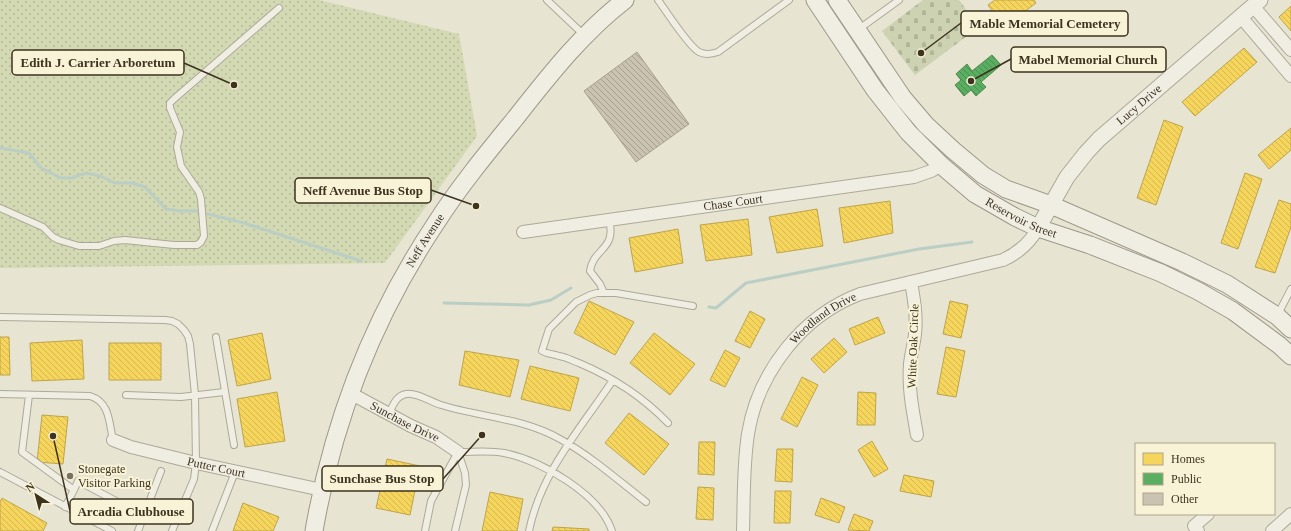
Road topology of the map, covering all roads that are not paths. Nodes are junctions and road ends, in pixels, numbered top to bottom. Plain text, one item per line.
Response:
1 (547, 0) edge
2 (625, 0) edge
3 (658, 0) edge
4 (789, 0) edge
5 (815, 0) edge
6 (837, 0) edge
7 (899, 0) edge
8 (1256, 3) edge
9 (279, 8) dead end
10 (1241, 17) junction
11 (857, 30) junction
12 (584, 35) junction
13 (1291, 50) edge
14 (1291, 76) edge
15 (941, 165) junction
16 (1051, 205) junction
17 (0, 208) edge
18 (608, 220) junction
19 (1038, 228) junction
20 (523, 232) dead end
21 (911, 282) junction
22 (1291, 289) edge
23 (604, 294) junction
24 (693, 306) dead end
25 (1276, 316) junction
26 (0, 317) edge
27 (1291, 329) edge
28 (216, 337) dead end
29 (1291, 356) edge
30 (613, 380) junction
31 (224, 392) junction
32 (350, 393) junction
33 (0, 394) edge
34 (29, 395) junction
35 (126, 395) dead end
36 (195, 395) junction
37 (389, 414) junction
38 (668, 423) dead end
39 (918, 435) dead end
40 (112, 440) joint
41 (569, 444) junction
42 (234, 445) dead end
43 (458, 452) junction
44 (196, 463) junction
45 (161, 471) dead end
46 (551, 471) junction
47 (0, 472) edge
48 (235, 472) junction
49 (74, 490) junction
50 (322, 490) junction
51 (116, 501) dead end
52 (646, 502) dead end
53 (65, 507) junction
54 (1291, 514) edge
55 (1207, 515) edge
56 (112, 531) edge
57 (138, 531) edge
58 (172, 531) edge
59 (212, 531) edge
60 (314, 531) edge
61 (425, 531) edge
62 (456, 531) edge
63 (529, 531) edge
64 (612, 531) edge
65 (743, 531) edge
66 (1198, 531) edge
67 (1272, 531) edge

1 - 12 lane
2 - 12 main road, Neff Avenue
3 - 4 lane
5 - 15 main road, Reservoir Street
6 - 11 main road, Reservoir Street
7 - 11 lane
8 - 10 street, Lucy Drive
8 - 13 street
9 - 17 lane
10 - 14 street
10 - 16 street, Lucy Drive
11 - 16 main road, Reservoir Street
12 - 32 main road, Neff Avenue
15 - 18 street, Chase Court
15 - 19 main road, Reservoir Street
16 - 19 street, Lucy Drive
16 - 25 main road, Reservoir Street
18 - 20 street, Chase Court
18 - 23 lane
19 - 21 street, Woodland Drive
19 - 29 main road, Reservoir Street
21 - 39 street, White Oak Circle
21 - 65 street, Woodland Drive
22 - 25 lane
23 - 24 lane
23 - 30 lane
25 - 27 main road, Reservoir Street
26 - 36 lane
28 - 31 lane
30 - 38 lane
30 - 41 lane
31 - 36 lane
31 - 42 lane
32 - 37 street, Sunchase Drive
32 - 50 main road, Neff Avenue
33 - 34 lane
34 - 40 lane
34 - 49 lane
35 - 36 lane
36 - 44 lane
37 - 41 lane
37 - 43 street, Sunchase Drive
40 - 44 street, Putter Court
41 - 46 lane
41 - 52 lane
43 - 46 lane
43 - 61 lane
43 - 62 lane
44 - 48 street, Putter Court
44 - 58 lane
45 - 57 lane
46 - 63 lane
46 - 64 lane
47 - 53 lane
48 - 50 street, Putter Court
48 - 59 lane
49 - 51 lane
49 - 53 lane
50 - 60 main road, Neff Avenue
53 - 56 lane
54 - 67 street
55 - 66 street

